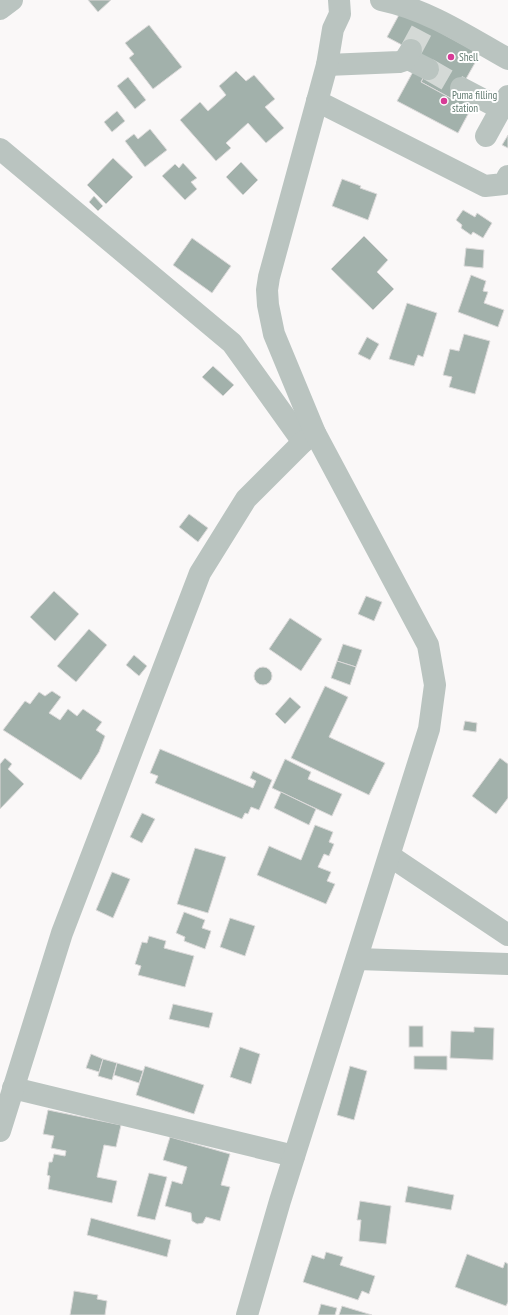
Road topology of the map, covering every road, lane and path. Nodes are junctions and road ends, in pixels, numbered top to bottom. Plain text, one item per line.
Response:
1 (12, 0) edge
2 (339, 0) edge
3 (381, 0) edge
4 (0, 9) edge
5 (508, 59) edge
6 (327, 65) junction
7 (428, 70) tunnel mouth
8 (461, 88) tunnel mouth
9 (317, 101) junction
10 (504, 102) edge
11 (486, 136) dead end
12 (0, 149) edge
13 (508, 176) edge
14 (309, 438) junction
15 (390, 856) junction
16 (508, 935) edge
17 (357, 959) junction
18 (508, 964) edge
19 (14, 1088) junction
20 (0, 1131) edge
21 (294, 1156) junction
22 (247, 1315) edge

1 - 4 street
2 - 6 street
3 - 5 street
6 - 7 street
6 - 9 street
8 - 10 street
9 - 13 street
9 - 14 street
10 - 11 street
12 - 14 street
14 - 15 street
14 - 19 street
15 - 16 street
15 - 17 street
17 - 18 street
17 - 21 street
19 - 20 street
19 - 21 street
21 - 22 street

